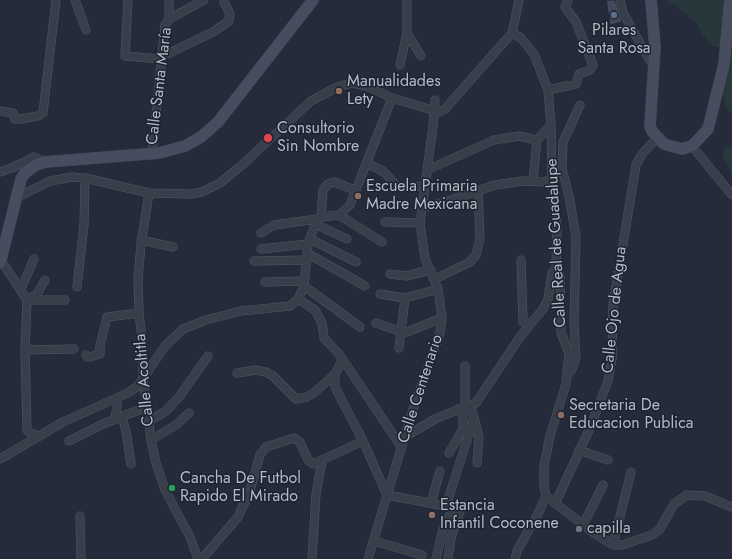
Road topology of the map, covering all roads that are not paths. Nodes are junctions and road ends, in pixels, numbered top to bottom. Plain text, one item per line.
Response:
1 (56, 0) edge
2 (75, 0) edge
3 (128, 0) edge
4 (169, 0) edge
5 (204, 0) edge
6 (313, 0) edge
7 (407, 0) edge
8 (519, 0) edge
9 (620, 0) edge
10 (650, 0) edge
11 (730, 0) edge
12 (224, 2) dead end
13 (566, 2) edge
14 (169, 19) junction
15 (86, 30) dead end
16 (407, 33) junction
17 (512, 33) junction
18 (421, 56) dead end
19 (162, 57) junction
20 (654, 64) junction
21 (400, 65) dead end
22 (548, 90) junction
23 (392, 98) junction
24 (435, 100) dead end
25 (580, 105) dead end
26 (0, 111) edge
27 (433, 112) junction
28 (551, 125) junction
29 (657, 138) junction
30 (537, 140) junction
31 (692, 146) junction
32 (152, 154) junction
33 (45, 162) junction
34 (367, 163) junction
35 (427, 170) junction
36 (0, 172) edge
37 (85, 178) junction
38 (552, 178) junction
39 (533, 181) junction
40 (425, 186) junction
41 (355, 190) junction
42 (478, 190) junction
43 (149, 193) junction
44 (732, 195) edge
45 (16, 198) junction
46 (423, 207) junction
47 (339, 215) junction
48 (318, 220) junction
49 (385, 222) dead end
50 (420, 223) junction
51 (261, 233) dead end
52 (347, 239) dead end
53 (141, 240) junction
54 (309, 241) junction
55 (382, 242) dead end
56 (173, 247) dead end
57 (261, 249) dead end
58 (307, 257) junction
59 (34, 259) dead end
60 (521, 260) dead end
61 (254, 261) dead end
62 (0, 262) edge
63 (356, 262) dead end
64 (431, 270) junction
65 (556, 270) junction
66 (390, 274) dead end
67 (435, 279) junction
68 (45, 280) dead end
69 (265, 282) dead end
70 (304, 284) junction
71 (364, 286) dead end
72 (77, 287) dead end
73 (21, 289) junction
74 (438, 289) junction
75 (380, 294) dead end
76 (405, 298) junction
77 (298, 299) junction
78 (27, 300) junction
79 (65, 300) dead end
80 (139, 313) junction
81 (442, 318) junction
82 (376, 323) dead end
83 (530, 324) junction
84 (360, 326) dead end
85 (402, 332) junction
86 (399, 348) dead end
87 (74, 349) dead end
88 (25, 350) junction
89 (86, 355) dead end
90 (208, 356) dead end
91 (342, 361) junction
92 (465, 366) dead end
93 (237, 372) dead end
94 (568, 373) junction
95 (335, 374) junction
96 (143, 378) junction
97 (117, 399) junction
98 (147, 407) junction
99 (464, 408) junction
100 (188, 413) dead end
101 (118, 418) junction
102 (474, 418) junction
103 (149, 422) junction
104 (40, 436) junction
105 (406, 436) junction
106 (151, 440) junction
107 (69, 441) dead end
108 (363, 441) junction
109 (402, 448) junction
110 (579, 450) junction
111 (449, 453) dead end
112 (0, 459) edge
113 (608, 460) dead end
114 (322, 461) junction
115 (477, 463) dead end
116 (131, 464) dead end
117 (440, 471) dead end
118 (631, 472) dead end
119 (603, 485) dead end
120 (387, 494) junction
121 (546, 496) junction
122 (431, 503) junction
123 (555, 504) junction
124 (449, 507) junction
125 (732, 507) edge
126 (80, 516) dead end
127 (583, 525) junction
128 (374, 541) junction
129 (613, 545) junction
130 (422, 555) dead end
131 (81, 559) edge
132 (198, 559) edge
133 (202, 559) edge
134 (312, 559) edge
135 (368, 559) edge
136 (436, 559) edge
137 (448, 559) edge
138 (515, 559) edge

1 - 26 street
2 - 15 street
3 - 19 street
4 - 14 street, Calle Santa María
5 - 14 street
6 - 32 street
7 - 16 street
8 - 17 street
9 - 20 street
10 - 20 street
11 - 31 street
12 - 19 street
13 - 22 street
14 - 19 street, Calle Santa María
16 - 18 street
16 - 21 street
17 - 22 street, Calle Real de Guadalupe
17 - 27 street
19 - 32 street, Calle Santa María
20 - 29 street
22 - 28 street, Calle Real de Guadalupe
23 - 27 street
23 - 34 street
23 - 43 street
24 - 27 street, Calle Centenario
25 - 94 street
27 - 35 street, Calle Centenario
28 - 30 street
28 - 38 street, Calle Real de Guadalupe
29 - 31 street
29 - 110 street, Calle Ojo de Agua
30 - 35 street
30 - 39 street
31 - 44 street
32 - 33 street
33 - 36 street
33 - 45 street
34 - 40 street
34 - 41 street
35 - 40 street, Calle Centenario
37 - 43 street
37 - 45 street
37 - 72 street
38 - 39 street
38 - 65 street, Calle Real de Guadalupe
39 - 42 street
40 - 46 street, Calle Centenario
41 - 47 street
41 - 48 street
42 - 46 street
42 - 67 street
43 - 53 street, Calle Acoltitla
45 - 62 street
46 - 50 street, Calle Centenario
47 - 48 street
47 - 55 street
48 - 51 street
48 - 52 street
48 - 54 street
49 - 50 street
50 - 64 street, Calle Centenario
53 - 56 street
53 - 80 street, Calle Acoltitla
54 - 57 street
54 - 58 street
54 - 63 street
58 - 61 street
58 - 70 street
58 - 71 street
59 - 73 street
60 - 83 street
62 - 73 street
64 - 66 street
64 - 67 street, Calle Centenario
65 - 83 street
65 - 94 street, Calle Real de Guadalupe
67 - 74 street, Calle Centenario
68 - 78 street
69 - 70 street
70 - 77 street
70 - 84 street
73 - 78 street
74 - 76 street
74 - 81 street, Calle Centenario
75 - 76 street
76 - 85 street
77 - 91 street
77 - 96 street
78 - 79 street
78 - 88 street
80 - 89 street
80 - 96 street, Calle Acoltitla
81 - 85 street
81 - 105 street, Calle Centenario
82 - 85 street
83 - 99 street
85 - 86 street
87 - 88 street
88 - 104 street
90 - 103 street
91 - 95 street
91 - 109 street
92 - 99 street
93 - 95 street
94 - 121 street, Calle Real de Guadalupe
95 - 108 street
96 - 97 street
96 - 98 street, Calle Acoltitla
97 - 101 street
97 - 104 street
98 - 101 street
98 - 103 street, Calle Acoltitla
99 - 102 street
99 - 105 street
99 - 111 street
100 - 106 street
101 - 107 street
101 - 116 street
102 - 115 street
102 - 124 street
103 - 106 street, Calle Acoltitla
104 - 112 street
105 - 109 street, Calle Centenario
106 - 132 street, Calle Acoltitla
108 - 114 street
108 - 120 street
109 - 120 street, Calle Centenario
110 - 113 street
110 - 123 street, Calle Ojo de Agua
114 - 133 street
114 - 134 street
117 - 122 street
118 - 129 street
119 - 127 street
120 - 122 street
120 - 128 street, Calle Centenario
121 - 123 street
121 - 138 street
122 - 124 street
123 - 127 street
124 - 136 street
124 - 137 street
125 - 129 street
126 - 131 street
127 - 129 street
128 - 130 street
128 - 135 street, Calle Centenario

